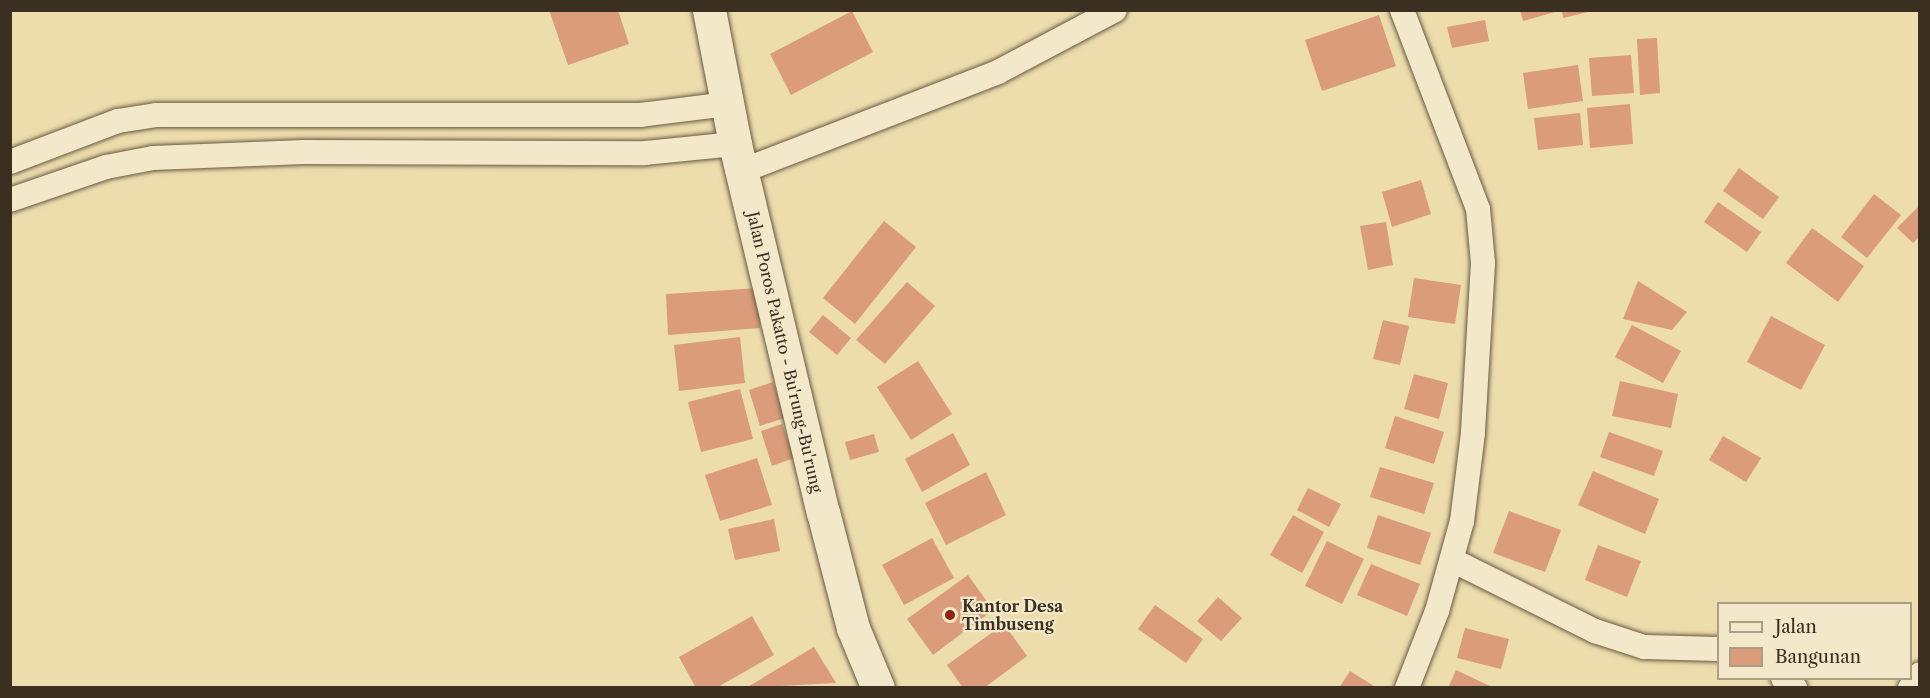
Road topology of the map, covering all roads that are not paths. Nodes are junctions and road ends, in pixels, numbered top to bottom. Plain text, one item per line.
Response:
1 (709, 10) edge
2 (1115, 10) edge
3 (1402, 10) edge
4 (727, 104) junction
5 (505, 115) junction
6 (640, 115) junction
7 (507, 152) junction
8 (645, 153) junction
9 (738, 157) junction
10 (10, 162) edge
11 (10, 200) edge
12 (1452, 560) junction
13 (1717, 649) edge
14 (1920, 674) edge
15 (878, 687) edge
16 (1407, 687) edge
17 (1910, 687) edge

1 - 4 main road, Jalan Poros Pakatto - Bu'rung-Bu'rung
2 - 9 street
3 - 12 street
4 - 6 street
4 - 9 main road, Jalan Poros Pakatto - Bu'rung-Bu'rung
5 - 6 street
5 - 7 street
5 - 10 street
6 - 8 street
7 - 8 street
7 - 11 street
8 - 9 street
9 - 15 main road, Jalan Poros Pakatto - Bu'rung-Bu'rung
12 - 13 street
12 - 16 street
14 - 17 street

